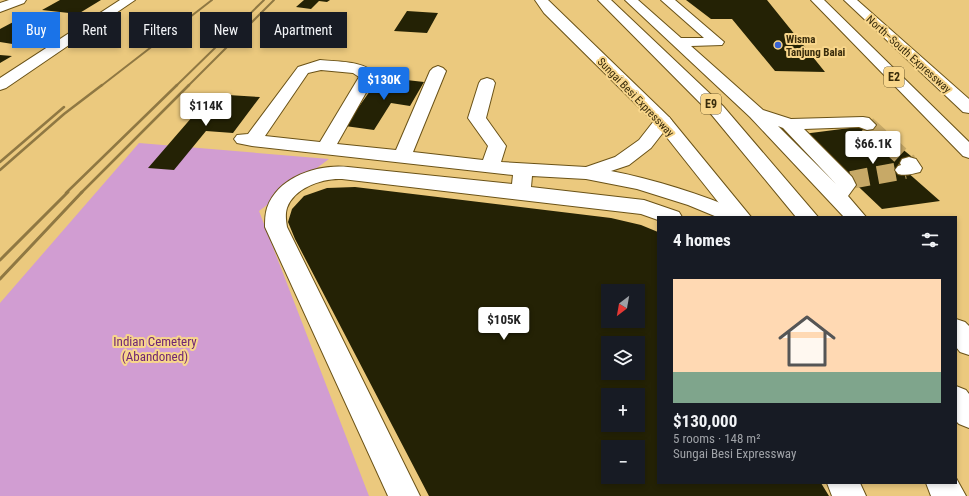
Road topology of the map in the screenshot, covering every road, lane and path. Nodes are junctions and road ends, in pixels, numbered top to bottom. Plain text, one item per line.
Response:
1 (20, 0) edge
2 (129, 0) edge
3 (594, 0) edge
4 (632, 0) edge
5 (667, 0) edge
6 (850, 0) edge
7 (817, 1) edge
8 (550, 3) edge
9 (607, 3) edge
10 (0, 8) edge
11 (679, 42) junction
12 (438, 71) dead end
13 (487, 83) dead end
14 (0, 86) edge
15 (969, 108) edge
16 (756, 113) junction
17 (662, 121) junction
18 (789, 124) junction
19 (867, 125) tunnel mouth
20 (325, 149) junction
21 (969, 152) edge
22 (402, 157) junction
23 (490, 166) junction
24 (523, 170) junction
25 (586, 173) junction
26 (844, 185) junction
27 (521, 192) junction
28 (669, 216) edge
29 (734, 216) edge
30 (740, 216) edge
31 (807, 216) edge
32 (856, 216) edge
33 (957, 329) edge
34 (969, 344) edge
35 (957, 400) edge
36 (969, 415) edge
37 (843, 484) edge
38 (942, 484) edge
39 (404, 496) edge
40 (850, 496) edge
41 (950, 496) edge

1 - 10 main road
2 - 14 main road
3 - 9 main road
4 - 11 main road
5 - 11 main road
6 - 15 main road, North–South Expressway / E2
7 - 21 main road, North–South Expressway / E2
8 - 17 main road, Sungai Besi Expressway
9 - 31 main road, E9
11 - 16 main road
12 - 22 main road
13 - 23 main road
16 - 18 main road
16 - 26 main road
17 - 25 main road
17 - 30 main road, Sungai Besi Expressway
18 - 19 main road
18 - 26 main road
20 - 20 main road
20 - 22 main road
22 - 23 main road
23 - 24 main road
24 - 25 main road
24 - 27 main road
25 - 29 main road
26 - 32 main road
27 - 28 main road
27 - 39 main road
33 - 34 main road
35 - 36 main road
37 - 40 main road
38 - 41 main road

